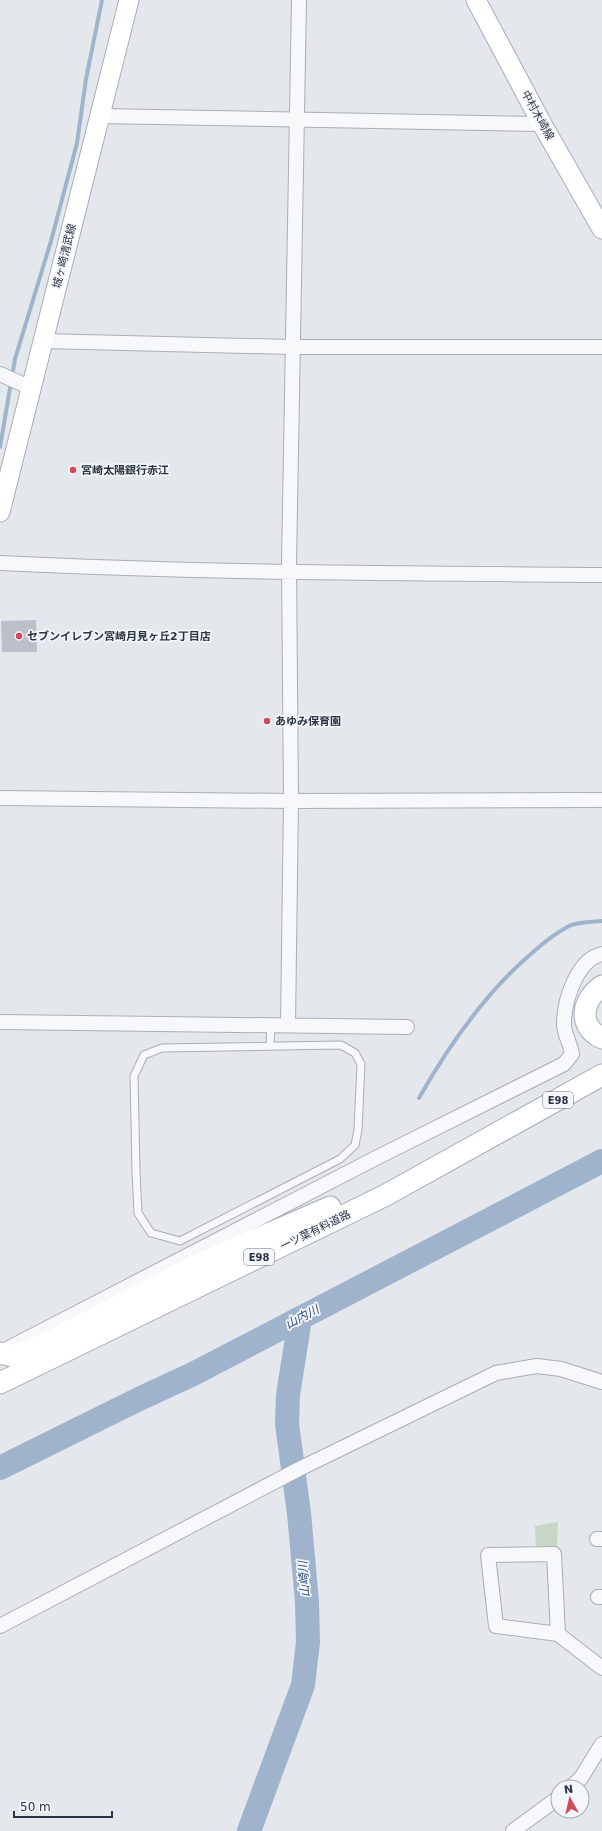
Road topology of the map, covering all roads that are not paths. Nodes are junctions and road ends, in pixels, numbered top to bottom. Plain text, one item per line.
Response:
1 (128, 0) edge
2 (299, 0) edge
3 (476, 0) edge
4 (99, 116) junction
5 (296, 119) junction
6 (542, 124) junction
7 (602, 229) edge
8 (43, 341) junction
9 (602, 346) edge
10 (292, 347) junction
11 (2, 375) edge
12 (26, 385) junction
13 (0, 512) edge
14 (0, 563) edge
15 (289, 573) junction
16 (602, 575) edge
17 (0, 798) edge
18 (602, 800) edge
19 (291, 801) junction
20 (602, 954) edge
21 (602, 986) edge
22 (0, 1022) edge
23 (271, 1025) junction
24 (288, 1025) junction
25 (407, 1027) dead end
26 (602, 1038) edge
27 (270, 1046) junction
28 (602, 1075) edge
29 (515, 1124) junction
30 (0, 1352) edge
31 (602, 1382) edge
32 (0, 1383) edge
33 (0, 1626) edge
34 (558, 1634) junction
35 (602, 1668) edge
36 (602, 1744) edge
37 (580, 1779) edge
38 (550, 1804) edge
39 (516, 1830) edge

1 - 4 main road, 城ヶ崎清武線
2 - 5 street
3 - 6 main road, 中村木崎線
4 - 5 street
4 - 8 main road, 城ヶ崎清武線
5 - 6 street
5 - 10 street
6 - 7 main road, 中村木崎線
8 - 10 street
8 - 12 main road, 城ヶ崎清武線
9 - 10 street
10 - 15 street
11 - 12 street
12 - 13 main road, 城ヶ崎清武線
14 - 15 street
15 - 16 street
15 - 19 street
17 - 19 street
18 - 19 street
19 - 24 street
20 - 30 street
21 - 26 main road
22 - 23 street
23 - 24 street
23 - 27 lane
24 - 25 street
27 - 27 lane
28 - 29 main road, 一ツ葉有料道路 / E98
29 - 30 main road
29 - 32 main road, 一ツ葉有料道路 / E98
31 - 33 street
34 - 34 street
34 - 35 street
36 - 37 street
38 - 39 street

